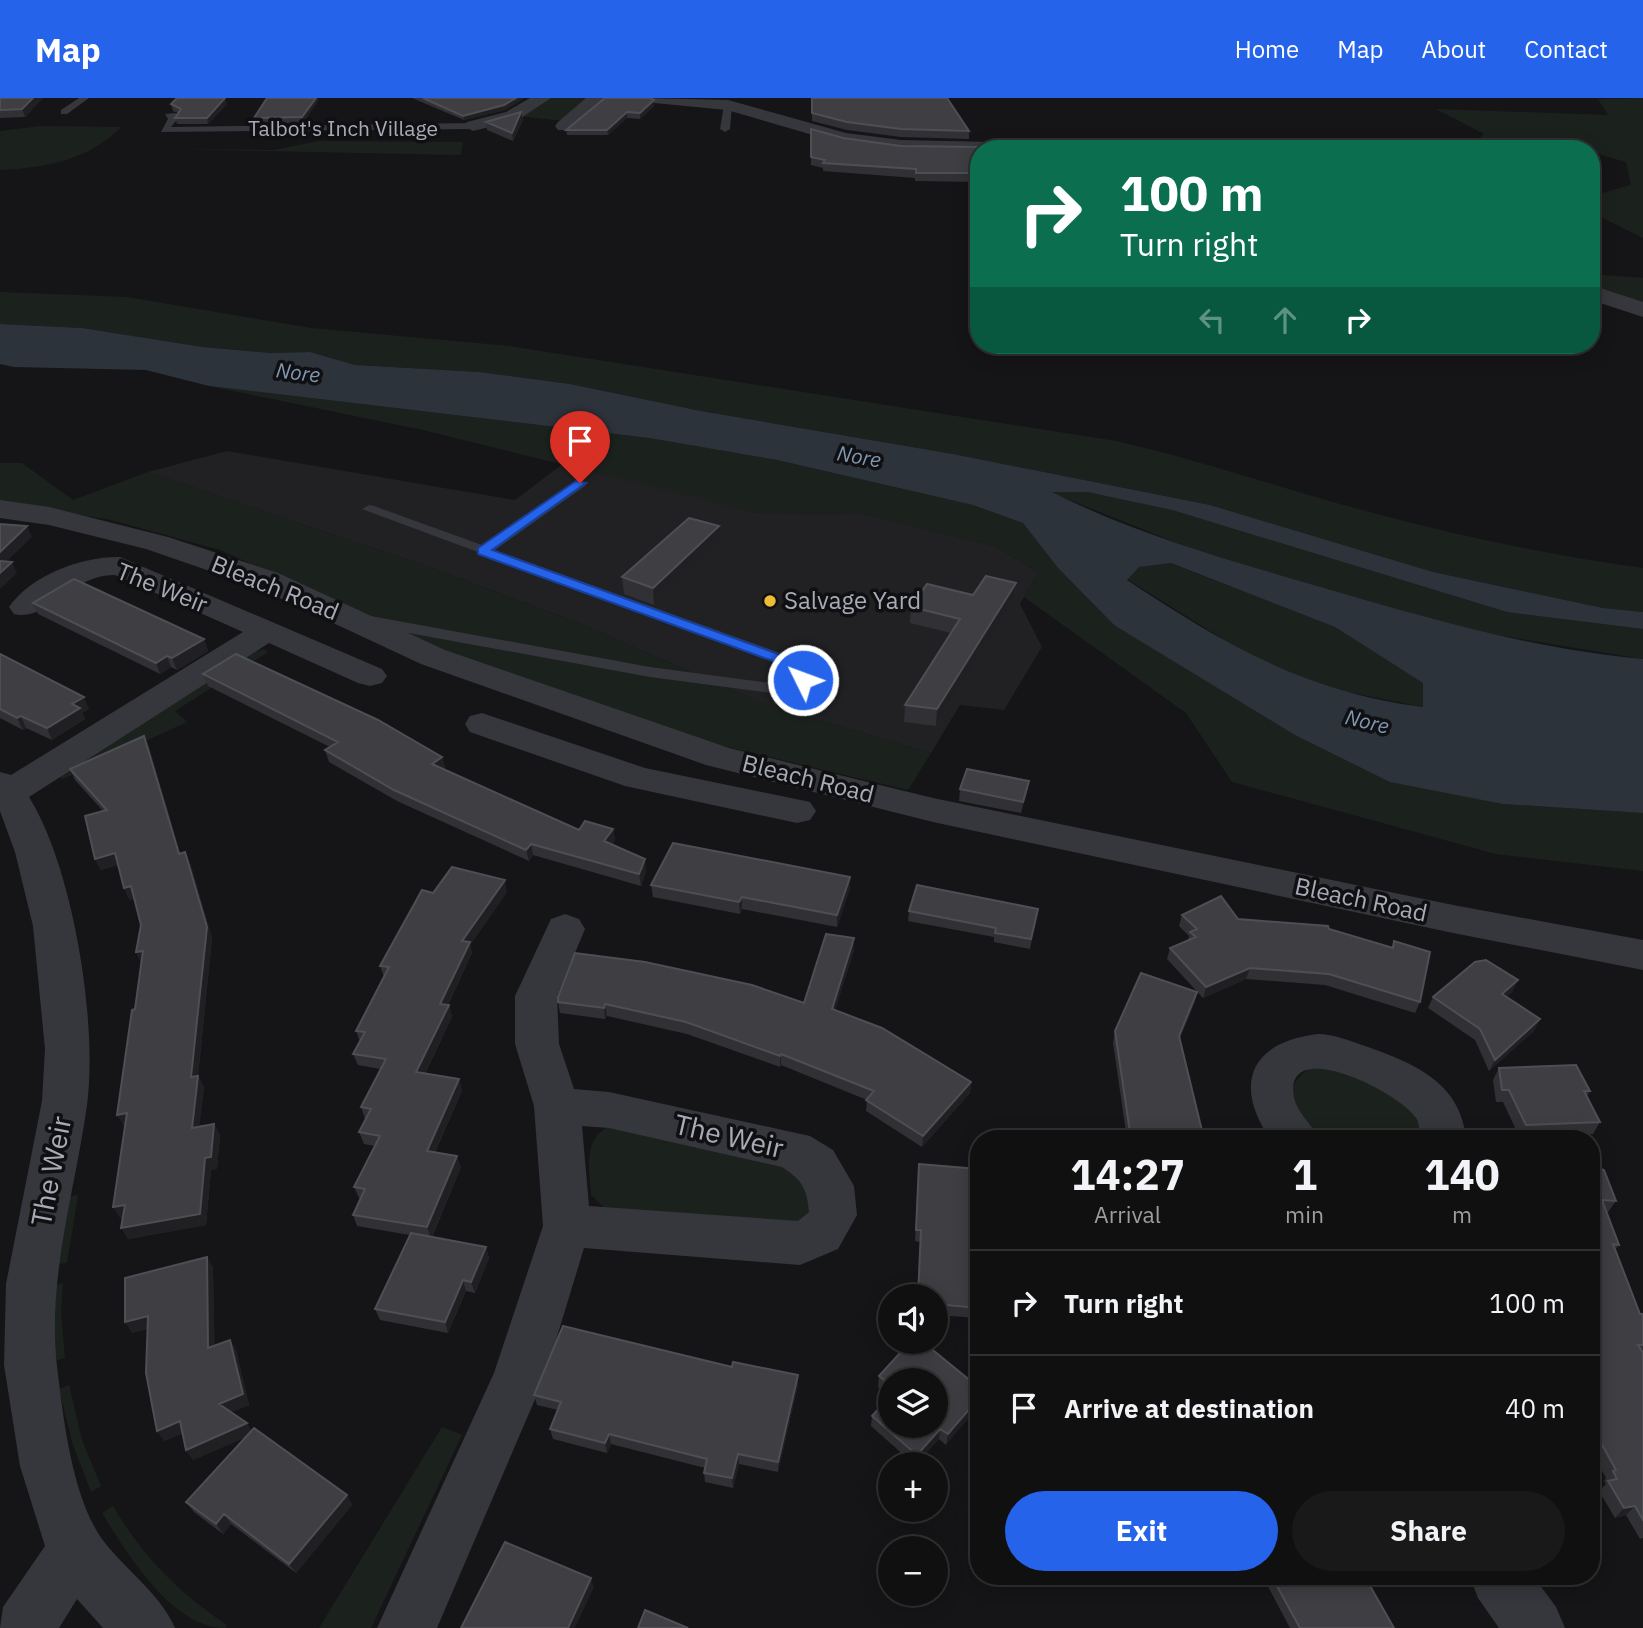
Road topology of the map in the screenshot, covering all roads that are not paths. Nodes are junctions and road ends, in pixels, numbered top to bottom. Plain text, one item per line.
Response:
1 (85, 98) edge
2 (542, 98) edge
3 (597, 98) edge
4 (654, 98) edge
5 (762, 98) edge
6 (728, 105) junction
7 (64, 112) dead end
8 (168, 116) edge
9 (473, 126) joint
10 (564, 126) dead end
11 (725, 130) dead end
12 (970, 147) edge
13 (1600, 295) edge
14 (1643, 310) edge
15 (580, 483) dead end
16 (0, 509) edge
17 (369, 509) dead end
18 (483, 551) junction
19 (25, 607) dead end
20 (346, 617) junction
21 (265, 632) junction
22 (370, 676) dead end
23 (482, 724) dead end
24 (674, 742) junction
25 (638, 778) junction
26 (5, 789) edge
27 (797, 811) dead end
28 (565, 929) dead end
29 (1643, 955) edge
30 (557, 1105) junction
31 (1291, 1130) edge
32 (1443, 1130) edge
33 (567, 1226) junction
34 (76, 1550) junction
35 (1505, 1585) edge
36 (24, 1628) edge
37 (145, 1628) edge
38 (407, 1628) edge
39 (1535, 1628) edge

1 - 7 lane
2 - 9 street, Talbot's Inch Village
3 - 10 street
4 - 6 street
5 - 6 street
6 - 11 lane
6 - 12 street
8 - 9 lane, Talbot's Inch Village
13 - 14 street
15 - 18 lane
16 - 20 street, Bleach Road
17 - 18 lane
18 - 20 lane
19 - 21 street, The Weir
20 - 24 street, Bleach Road
21 - 22 street, The Weir
21 - 26 street, The Weir
23 - 25 street
24 - 25 street
24 - 29 street, Bleach Road
25 - 27 street
26 - 34 street, The Weir
28 - 30 street
30 - 33 street
30 - 33 street, The Weir
31 - 32 street
33 - 38 street
34 - 36 street
34 - 37 street, The Weir
35 - 39 street

